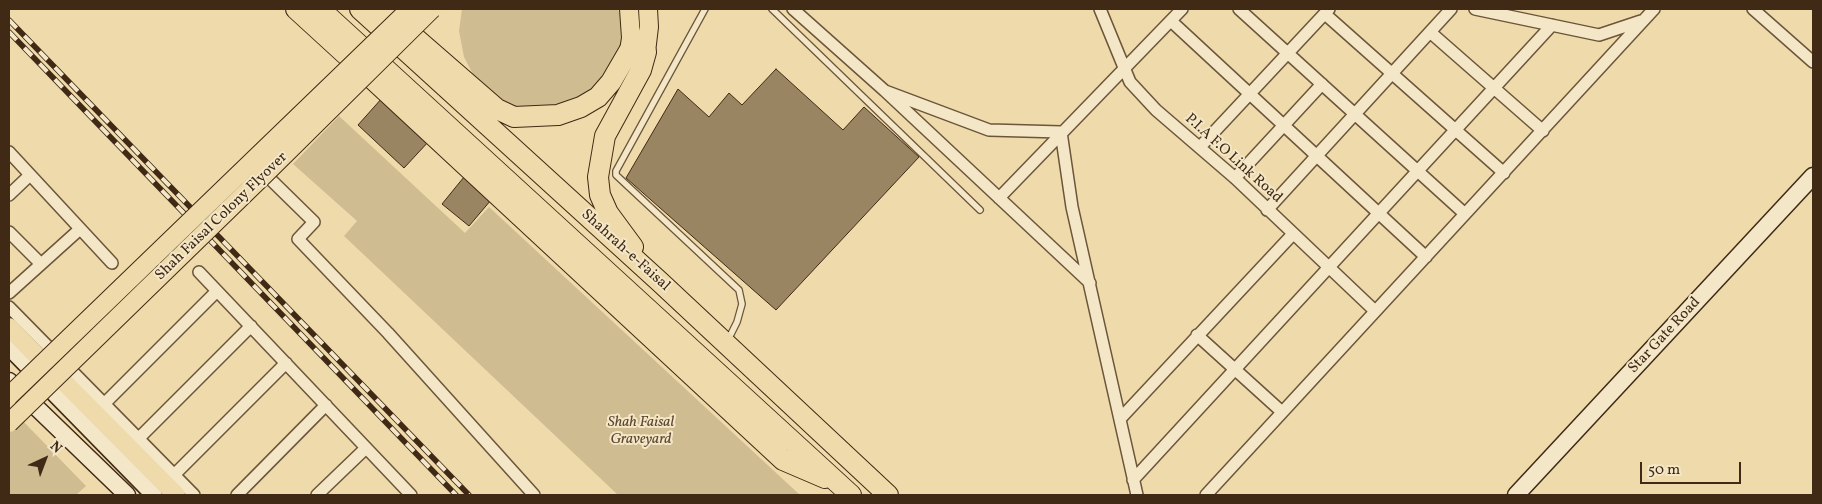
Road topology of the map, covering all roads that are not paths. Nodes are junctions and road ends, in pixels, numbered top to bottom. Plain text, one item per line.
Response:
1 (296, 9) edge
2 (320, 9) edge
3 (360, 9) edge
4 (382, 9) edge
5 (410, 9) edge
6 (432, 9) edge
7 (629, 9) edge
8 (648, 9) edge
9 (705, 9) edge
10 (772, 9) edge
11 (793, 9) edge
12 (1100, 9) edge
13 (1182, 9) edge
14 (1238, 9) edge
15 (1452, 9) edge
16 (1476, 9) edge
17 (1654, 9) edge
18 (1754, 9) edge
19 (1327, 11) edge
20 (1644, 20) junction
21 (1170, 21) junction
22 (1552, 25) junction
23 (1430, 32) junction
24 (638, 51) junction
25 (1288, 54) junction
26 (1813, 62) edge
27 (1125, 66) junction
28 (361, 69) junction
29 (1392, 74) junction
30 (1322, 84) junction
31 (1494, 88) junction
32 (885, 91) junction
33 (1250, 94) junction
34 (1355, 115) junction
35 (1284, 126) junction
36 (1456, 130) junction
37 (1543, 131) junction
38 (1062, 132) junction
39 (1200, 147) junction
40 (9, 152) edge
41 (1317, 157) junction
42 (1418, 171) junction
43 (1504, 173) junction
44 (266, 174) junction
45 (30, 175) junction
46 (1813, 176) edge
47 (1235, 178) junction
48 (9, 195) edge
49 (999, 198) junction
50 (980, 210) dead end
51 (1267, 210) junction
52 (1378, 214) junction
53 (1465, 214) junction
54 (80, 229) junction
55 (9, 232) edge
56 (1292, 235) junction
57 (1426, 257) junction
58 (112, 262) dead end
59 (41, 264) junction
60 (1328, 267) junction
61 (199, 272) dead end
62 (660, 282) junction
63 (1090, 283) junction
64 (217, 291) junction
65 (9, 293) edge
66 (9, 307) edge
67 (1375, 311) junction
68 (251, 326) junction
69 (9, 327) edge
70 (1197, 335) junction
71 (726, 344) junction
72 (9, 347) edge
73 (43, 362) junction
74 (286, 363) junction
75 (1235, 369) junction
76 (57, 375) junction
77 (9, 381) edge
78 (9, 396) edge
79 (104, 404) junction
80 (326, 405) junction
81 (1282, 412) junction
82 (1120, 419) junction
83 (9, 423) edge
84 (138, 439) junction
85 (366, 448) junction
86 (174, 475) junction
87 (1133, 480) junction
88 (844, 489) edge
89 (408, 494) edge
90 (127, 495) edge
91 (154, 495) edge
92 (176, 495) edge
93 (194, 495) edge
94 (237, 495) edge
95 (317, 495) edge
96 (534, 495) edge
97 (888, 495) edge
98 (1137, 495) edge
99 (1206, 495) edge
100 (1516, 495) edge

1 - 28 highway
2 - 88 highway, Shahrah-e-Faisal
3 - 62 highway, Shahrah-e-Faisal
4 - 24 highway
5 - 28 main road, Shah Faisal Colony Flyover, bridge
6 - 28 main road, Shah Faisal Colony Flyover, bridge
7 - 24 main road
8 - 24 main road
9 - 71 lane
10 - 50 lane
11 - 32 street
12 - 27 street, P.I.A F.O Link Road
13 - 21 street
14 - 25 street
15 - 23 street
16 - 22 street
17 - 20 street
18 - 26 street
19 - 25 street
19 - 29 street
20 - 22 street
20 - 37 street
21 - 27 street
21 - 33 street
22 - 31 street
23 - 29 street
23 - 31 street
24 - 62 highway
25 - 30 street
25 - 33 street
27 - 38 street
27 - 39 street, P.I.A F.O Link Road
28 - 44 main road, Shah Faisal Colony Flyover, bridge
28 - 73 main road, Shah Faisal Colony Flyover, bridge
28 - 88 highway
29 - 34 street
29 - 36 street
30 - 34 street
30 - 35 street
31 - 36 street
31 - 37 street
32 - 38 street
32 - 49 street
33 - 35 street
33 - 39 street
34 - 41 street
34 - 42 street
35 - 41 street
35 - 47 street
36 - 42 street
36 - 43 street
37 - 43 street
38 - 49 street
38 - 63 street
39 - 47 street, P.I.A F.O Link Road
40 - 45 street
41 - 51 street
41 - 52 street
42 - 52 street
42 - 53 street
43 - 53 street
44 - 76 main road, Shah Faisal Colony Flyover, bridge
44 - 96 street
45 - 48 street
45 - 54 street
46 - 100 street, Star Gate Road
47 - 51 street, P.I.A F.O Link Road
49 - 63 street
51 - 56 street, P.I.A F.O Link Road
52 - 57 street
52 - 60 street
53 - 57 street
54 - 58 street
54 - 59 street
55 - 59 street
56 - 60 street, P.I.A F.O Link Road
56 - 70 street
57 - 67 street
59 - 65 street
60 - 67 street, P.I.A F.O Link Road
60 - 75 street
61 - 64 street
62 - 71 highway, Shahrah-e-Faisal
63 - 82 street
64 - 68 street
64 - 79 street
66 - 79 street
67 - 81 street
68 - 74 street
68 - 84 street
69 - 73 main road
70 - 75 street
70 - 82 street
71 - 97 highway, Shahrah-e-Faisal
72 - 91 street
73 - 78 main road, Shah Faisal Colony Flyover, bridge
74 - 80 street
74 - 86 street
75 - 81 street
75 - 87 street
76 - 83 main road, Shah Faisal Colony Flyover, bridge
76 - 92 main road
77 - 90 street
79 - 84 street
80 - 85 street
80 - 94 street
81 - 99 street
82 - 87 street
84 - 86 street
85 - 89 street
85 - 95 street
86 - 93 street
87 - 98 street

